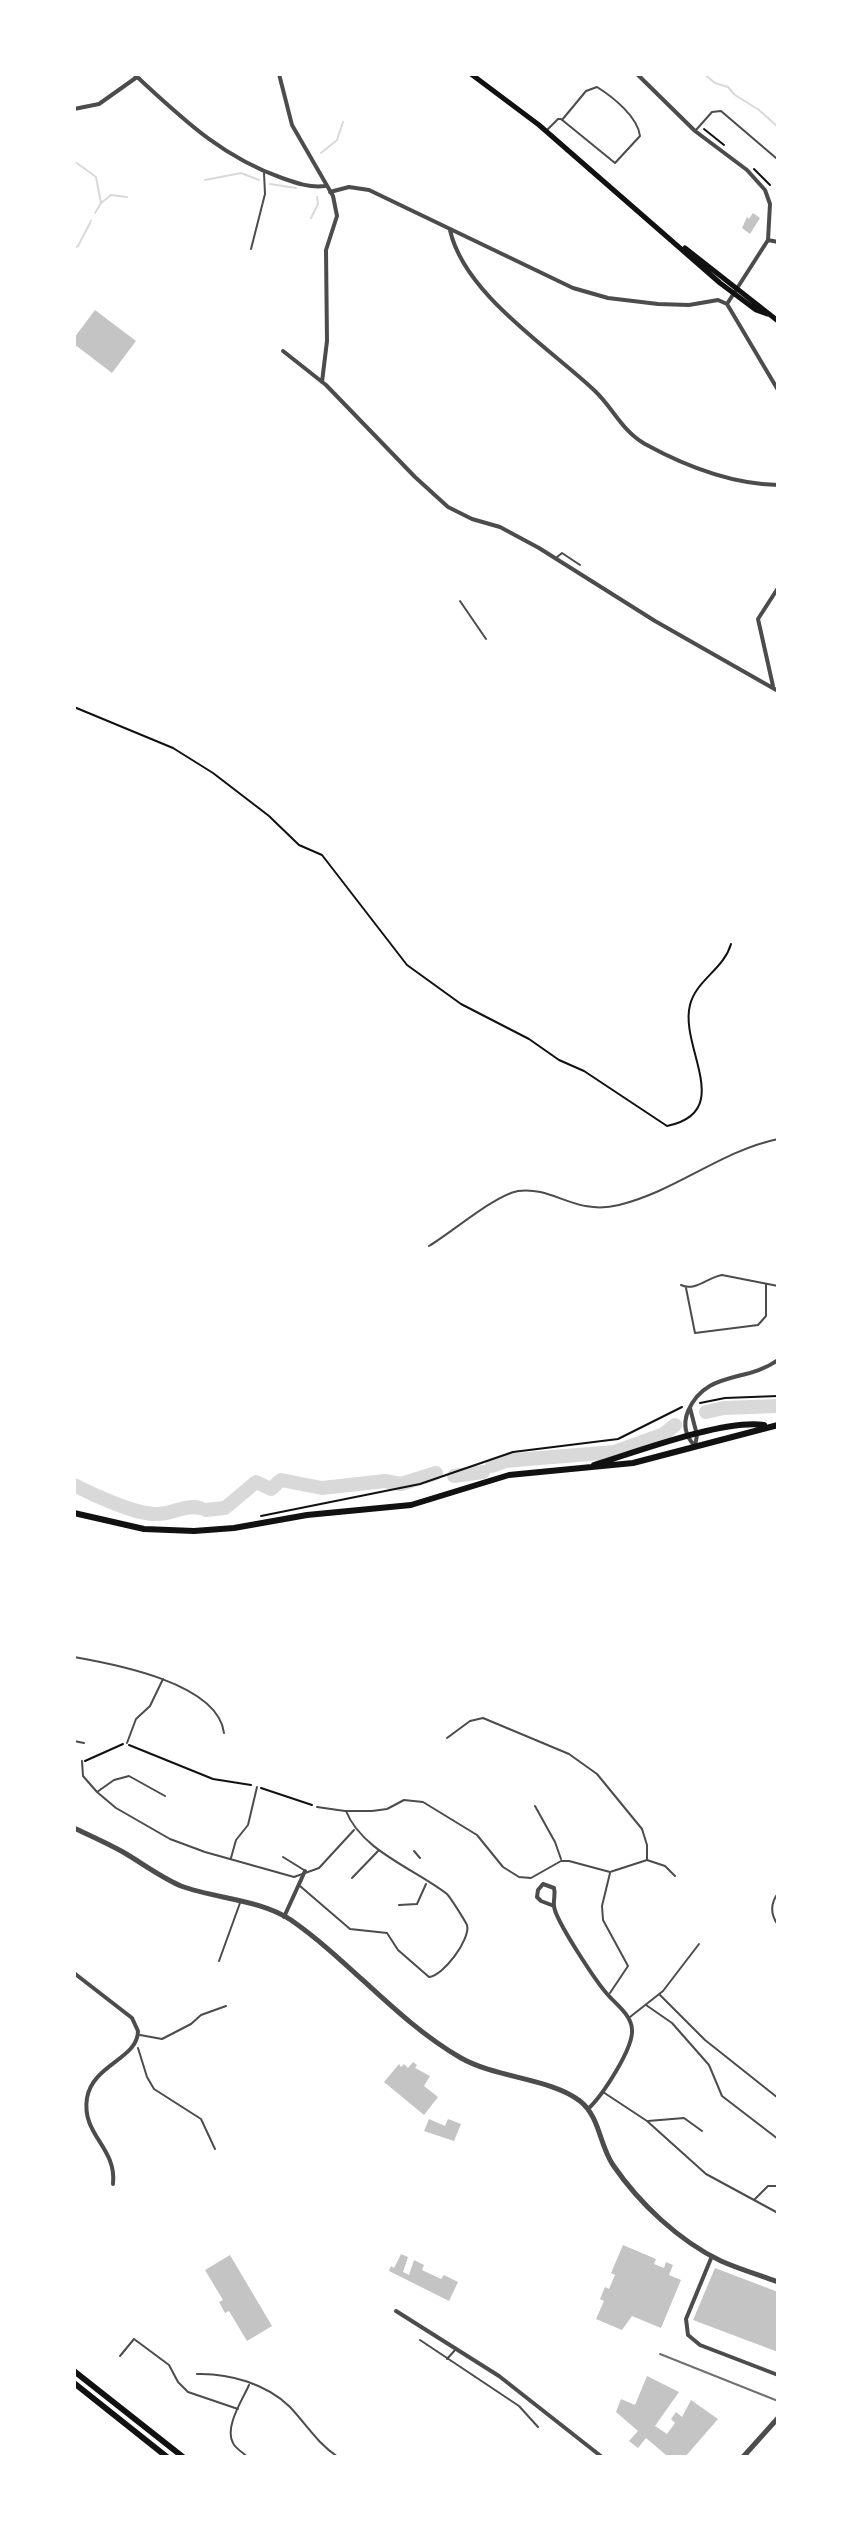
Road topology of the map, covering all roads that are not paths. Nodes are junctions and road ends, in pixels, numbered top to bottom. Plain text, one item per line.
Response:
1 (279, 74) edge
2 (471, 74) edge
3 (637, 74) edge
4 (136, 75) edge
5 (74, 109) edge
6 (562, 120) junction
7 (546, 131) junction
8 (695, 131) junction
9 (776, 158) dead end
10 (264, 172) junction
11 (325, 186) junction
12 (330, 192) junction
13 (450, 230) junction
14 (768, 240) junction
15 (778, 242) edge
16 (251, 249) dead end
17 (736, 292) junction
18 (727, 304) junction
19 (778, 321) edge
20 (283, 351) dead end
21 (322, 382) junction
22 (778, 390) edge
23 (778, 485) edge
24 (555, 559) junction
25 (580, 565) dead end
26 (778, 588) edge
27 (460, 601) dead end
28 (486, 639) dead end
29 (776, 690) edge
30 (778, 1139) edge
31 (429, 1246) dead end
32 (766, 1284) junction
33 (681, 1285) dead end
34 (778, 1286) edge
35 (686, 1288) junction
36 (778, 1360) edge
37 (690, 1408) junction
38 (778, 1425) edge
39 (768, 1426) junction
40 (697, 1435) junction
41 (688, 1438) junction
42 (695, 1446) junction
43 (586, 1468) junction
44 (74, 1513) edge
45 (74, 1657) edge
46 (163, 1679) junction
47 (224, 1733) dead end
48 (447, 1738) dead end
49 (74, 1741) edge
50 (84, 1743) dead end
51 (127, 1743) road end
52 (82, 1761) road end
53 (257, 1787) road end
54 (97, 1792) junction
55 (165, 1796) dead end
56 (535, 1806) dead end
57 (317, 1807) road end
58 (346, 1811) junction
59 (74, 1828) edge
60 (355, 1829) junction
61 (380, 1849) junction
62 (414, 1851) dead end
63 (283, 1857) dead end
64 (231, 1858) junction
65 (420, 1858) dead end
66 (647, 1860) junction
67 (561, 1861) junction
68 (305, 1871) junction
69 (610, 1872) junction
70 (675, 1876) dead end
71 (352, 1878) dead end
72 (427, 1883) junction
73 (299, 1886) junction
74 (778, 1893) edge
75 (240, 1902) junction
76 (399, 1905) dead end
77 (554, 1906) junction
78 (284, 1917) junction
79 (778, 1925) edge
80 (699, 1944) dead end
81 (219, 1961) dead end
82 (74, 1973) edge
83 (659, 1994) junction
84 (608, 1995) junction
85 (646, 2005) junction
86 (226, 2006) dead end
87 (629, 2018) junction
88 (139, 2035) junction
89 (138, 2048) dead end
90 (603, 2092) junction
91 (778, 2098) edge
92 (588, 2109) junction
93 (647, 2121) junction
94 (702, 2131) dead end
95 (778, 2139) edge
96 (215, 2149) dead end
97 (113, 2184) dead end
98 (778, 2186) edge
99 (754, 2200) junction
100 (778, 2213) edge
101 (712, 2256) junction
102 (778, 2282) edge
103 (396, 2311) dead end
104 (420, 2340) dead end
105 (456, 2348) junction
106 (120, 2356) dead end
107 (447, 2359) junction
108 (74, 2371) edge
109 (197, 2374) dead end
110 (778, 2375) edge
111 (74, 2383) edge
112 (250, 2383) junction
113 (238, 2409) junction
114 (778, 2418) edge
115 (538, 2427) dead end
116 (167, 2457) edge
117 (183, 2457) edge
118 (248, 2457) edge
119 (338, 2457) edge
120 (602, 2457) edge
121 (743, 2457) edge

1 - 11 street
2 - 7 main road
3 - 8 street
4 - 5 street
4 - 10 street
6 - 6 lane
6 - 7 lane
7 - 17 main road
8 - 9 lane
8 - 14 street
10 - 11 street
10 - 16 lane
11 - 12 street
12 - 13 street
12 - 21 street
13 - 18 street
13 - 23 street
14 - 15 street
14 - 17 street
17 - 18 street
17 - 19 main road
18 - 22 street
20 - 21 street
21 - 24 street
24 - 25 lane
24 - 29 street
26 - 29 street
27 - 28 lane
30 - 31 lane
32 - 34 lane
32 - 35 lane
32 - 35 lane
33 - 35 lane
36 - 37 street
37 - 40 street
37 - 41 street
38 - 39 main road
39 - 40 main road
39 - 42 main road
40 - 41 main road
40 - 42 street
41 - 42 street
41 - 43 main road
42 - 43 main road
43 - 44 main road
45 - 46 lane
46 - 47 lane
46 - 51 lane
48 - 66 lane
49 - 50 lane
52 - 54 lane
53 - 64 lane
54 - 55 lane
54 - 64 lane
56 - 67 lane
57 - 58 lane
58 - 60 lane
58 - 67 lane
59 - 75 street
60 - 61 lane
60 - 68 lane
61 - 71 lane
61 - 72 lane
62 - 65 lane
63 - 68 lane
64 - 68 lane
66 - 69 lane
66 - 70 lane
67 - 69 lane
68 - 73 street
69 - 84 lane
72 - 73 lane
72 - 76 lane
73 - 78 street
74 - 79 lane
75 - 78 street
75 - 81 lane
77 - 77 street
77 - 84 street
78 - 92 street
80 - 83 lane
82 - 88 street
83 - 85 lane
83 - 91 lane
84 - 87 street
85 - 87 lane
85 - 95 lane
86 - 88 lane
87 - 90 street
88 - 97 street
89 - 96 lane
90 - 92 street
90 - 93 lane
92 - 101 street
93 - 94 lane
93 - 99 lane
98 - 99 lane
99 - 100 lane
101 - 102 street
101 - 110 street
103 - 105 street
104 - 107 lane
105 - 107 lane
105 - 120 street
106 - 113 lane
107 - 115 lane
108 - 117 main road
109 - 112 lane
111 - 116 main road
112 - 113 lane
112 - 119 lane
113 - 118 lane
114 - 121 street

